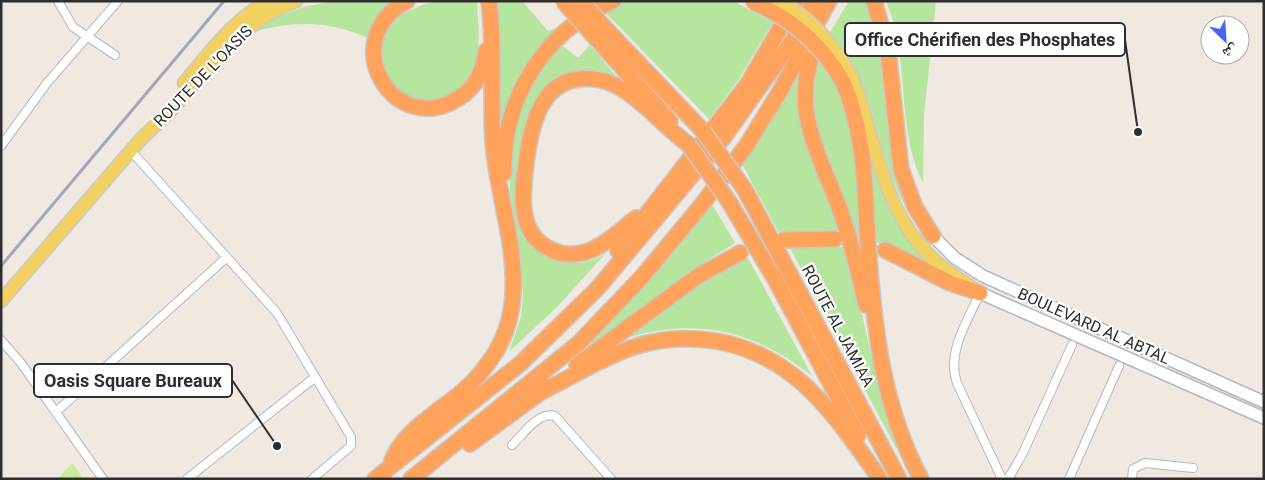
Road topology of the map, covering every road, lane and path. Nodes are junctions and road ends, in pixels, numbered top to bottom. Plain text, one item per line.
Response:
1 (58, 1) edge
2 (118, 1) edge
3 (269, 1) edge
4 (296, 1) edge
5 (407, 1) edge
6 (489, 1) edge
7 (563, 1) edge
8 (581, 1) edge
9 (613, 1) edge
10 (780, 1) edge
11 (796, 1) edge
12 (814, 1) edge
13 (829, 1) edge
14 (834, 1) edge
15 (874, 1) edge
16 (752, 2) edge
17 (491, 17) junction
18 (598, 31) junction
19 (86, 37) junction
20 (115, 54) dead end
21 (847, 79) junction
22 (143, 137) junction
23 (2, 142) edge
24 (688, 144) junction
25 (132, 151) junction
26 (652, 206) junction
27 (507, 223) junction
28 (933, 236) joint
29 (835, 238) dead end
30 (784, 240) dead end
31 (885, 250) dead end
32 (740, 253) dead end
33 (228, 257) junction
34 (980, 293) junction
35 (1, 301) edge
36 (1, 340) edge
37 (1072, 345) dead end
38 (878, 347) junction
39 (1119, 366) dead end
40 (314, 378) junction
41 (541, 392) junction
42 (1264, 402) edge
43 (56, 412) junction
44 (1264, 418) edge
45 (512, 445) dead end
46 (390, 466) junction
47 (1192, 468) dead end
48 (102, 479) edge
49 (187, 479) edge
50 (312, 479) edge
51 (375, 479) edge
52 (411, 479) edge
53 (423, 479) edge
54 (611, 479) edge
55 (881, 479) edge
56 (900, 479) edge
57 (921, 479) edge
58 (1002, 479) edge
59 (1008, 479) edge
60 (1069, 479) edge
61 (1132, 479) edge

1 - 19 street
2 - 19 street
3 - 22 main road, ROUTE DE L'OASIS
4 - 22 main road, ROUTE DE L'OASIS
5 - 17 highway
6 - 17 highway
7 - 18 highway, bridge
8 - 18 highway, bridge
9 - 27 highway
10 - 21 main road, bridge
11 - 26 highway
12 - 46 highway
13 - 52 highway
14 - 38 highway
15 - 28 highway
16 - 21 highway, bridge
17 - 27 highway
18 - 24 highway
18 - 56 highway, ROUTE AL JAMIAA, bridge
19 - 20 street
19 - 23 street
21 - 34 main road
21 - 38 highway
22 - 25 main road
24 - 26 highway
24 - 55 highway, ROUTE AL JAMIAA, bridge
25 - 33 street
25 - 35 main road
26 - 46 highway
27 - 46 highway
28 - 42 main road, BOULEVARD AL ABTAL
29 - 30 highway
31 - 34 highway
32 - 41 highway
33 - 40 street
33 - 43 street
34 - 44 main road, BOULEVARD AL ABTAL
34 - 58 street
36 - 43 street
37 - 59 street
38 - 57 highway
39 - 60 street
40 - 49 street
40 - 50 street
41 - 53 highway
41 - 55 highway
43 - 48 street
45 - 54 street
46 - 51 highway
47 - 61 street

